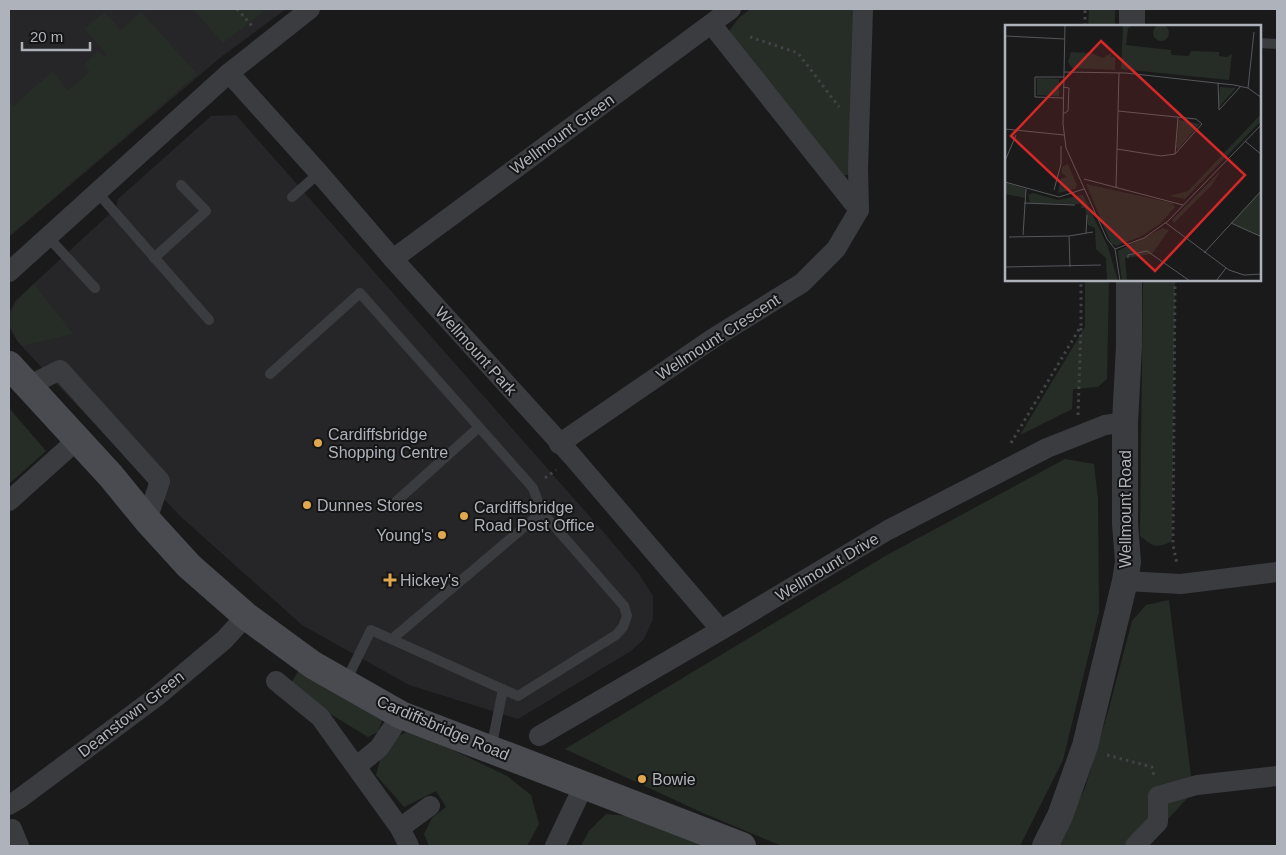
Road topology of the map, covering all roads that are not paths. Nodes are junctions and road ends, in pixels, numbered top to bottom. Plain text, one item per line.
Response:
1 (310, 9) edge
2 (731, 9) edge
3 (863, 9) edge
4 (1132, 9) edge
5 (712, 24) junction
6 (1132, 25) edge
7 (1261, 43) edge
8 (1277, 44) edge
9 (229, 73) junction
10 (319, 173) junction
11 (182, 185) dead end
12 (96, 192) junction
13 (292, 197) dead end
14 (859, 210) junction
15 (48, 237) junction
16 (154, 258) junction
17 (393, 259) junction
18 (9, 272) edge
19 (1129, 281) edge
20 (95, 288) dead end
21 (209, 320) dead end
22 (9, 365) edge
23 (270, 374) dead end
24 (28, 386) junction
25 (1125, 422) junction
26 (479, 427) junction
27 (77, 440) junction
28 (565, 450) junction
29 (9, 501) edge
30 (390, 507) dead end
31 (542, 512) junction
32 (147, 520) junction
33 (1277, 572) edge
34 (1125, 581) junction
35 (246, 616) junction
36 (721, 630) junction
37 (392, 639) junction
38 (276, 681) dead end
39 (345, 684) junction
40 (502, 688) junction
41 (401, 715) junction
42 (539, 736) dead end
43 (491, 749) junction
44 (357, 766) junction
45 (1277, 776) edge
46 (584, 785) junction
47 (9, 805) edge
48 (430, 806) dead end
49 (400, 828) junction
50 (409, 846) edge
51 (554, 846) edge
52 (742, 846) edge
53 (1045, 846) edge
54 (1136, 846) edge

1 - 9 street
2 - 5 street, Wellmount Green
3 - 14 street, Wellmount Crescent
4 - 6 street
5 - 14 street
5 - 17 street, Wellmount Green
7 - 8 lane
9 - 10 street, Wellmount Park
9 - 12 street
10 - 13 lane
10 - 17 street, Wellmount Park
11 - 16 lane
12 - 15 street
12 - 16 lane
14 - 28 street, Wellmount Crescent
15 - 18 street
15 - 20 lane
16 - 21 lane
17 - 28 street, Wellmount Park
19 - 25 street, Wellmount Road
22 - 24 main road, Cardiffsbridge Road
23 - 26 lane
24 - 27 main road, Cardiffsbridge Road
24 - 32 street
25 - 34 street, Wellmount Road
25 - 36 street, Wellmount Drive
26 - 30 lane
26 - 31 lane
27 - 29 street
27 - 32 main road, Cardiffsbridge Road
28 - 36 street, Wellmount Park
31 - 37 lane
31 - 40 lane
32 - 35 main road, Cardiffsbridge Road
33 - 34 street
34 - 53 street, Wellmount Road
35 - 39 main road, Cardiffsbridge Road
35 - 47 street, Deanstown Green
36 - 42 street, Wellmount Drive
37 - 39 lane
37 - 40 lane
38 - 44 street
39 - 41 main road, Cardiffsbridge Road
40 - 43 lane
41 - 43 main road, Cardiffsbridge Road
41 - 44 street
43 - 46 main road, Cardiffsbridge Road
44 - 49 street
45 - 54 street
46 - 51 street
46 - 52 main road, Cardiffsbridge Road
48 - 49 street
49 - 50 street

